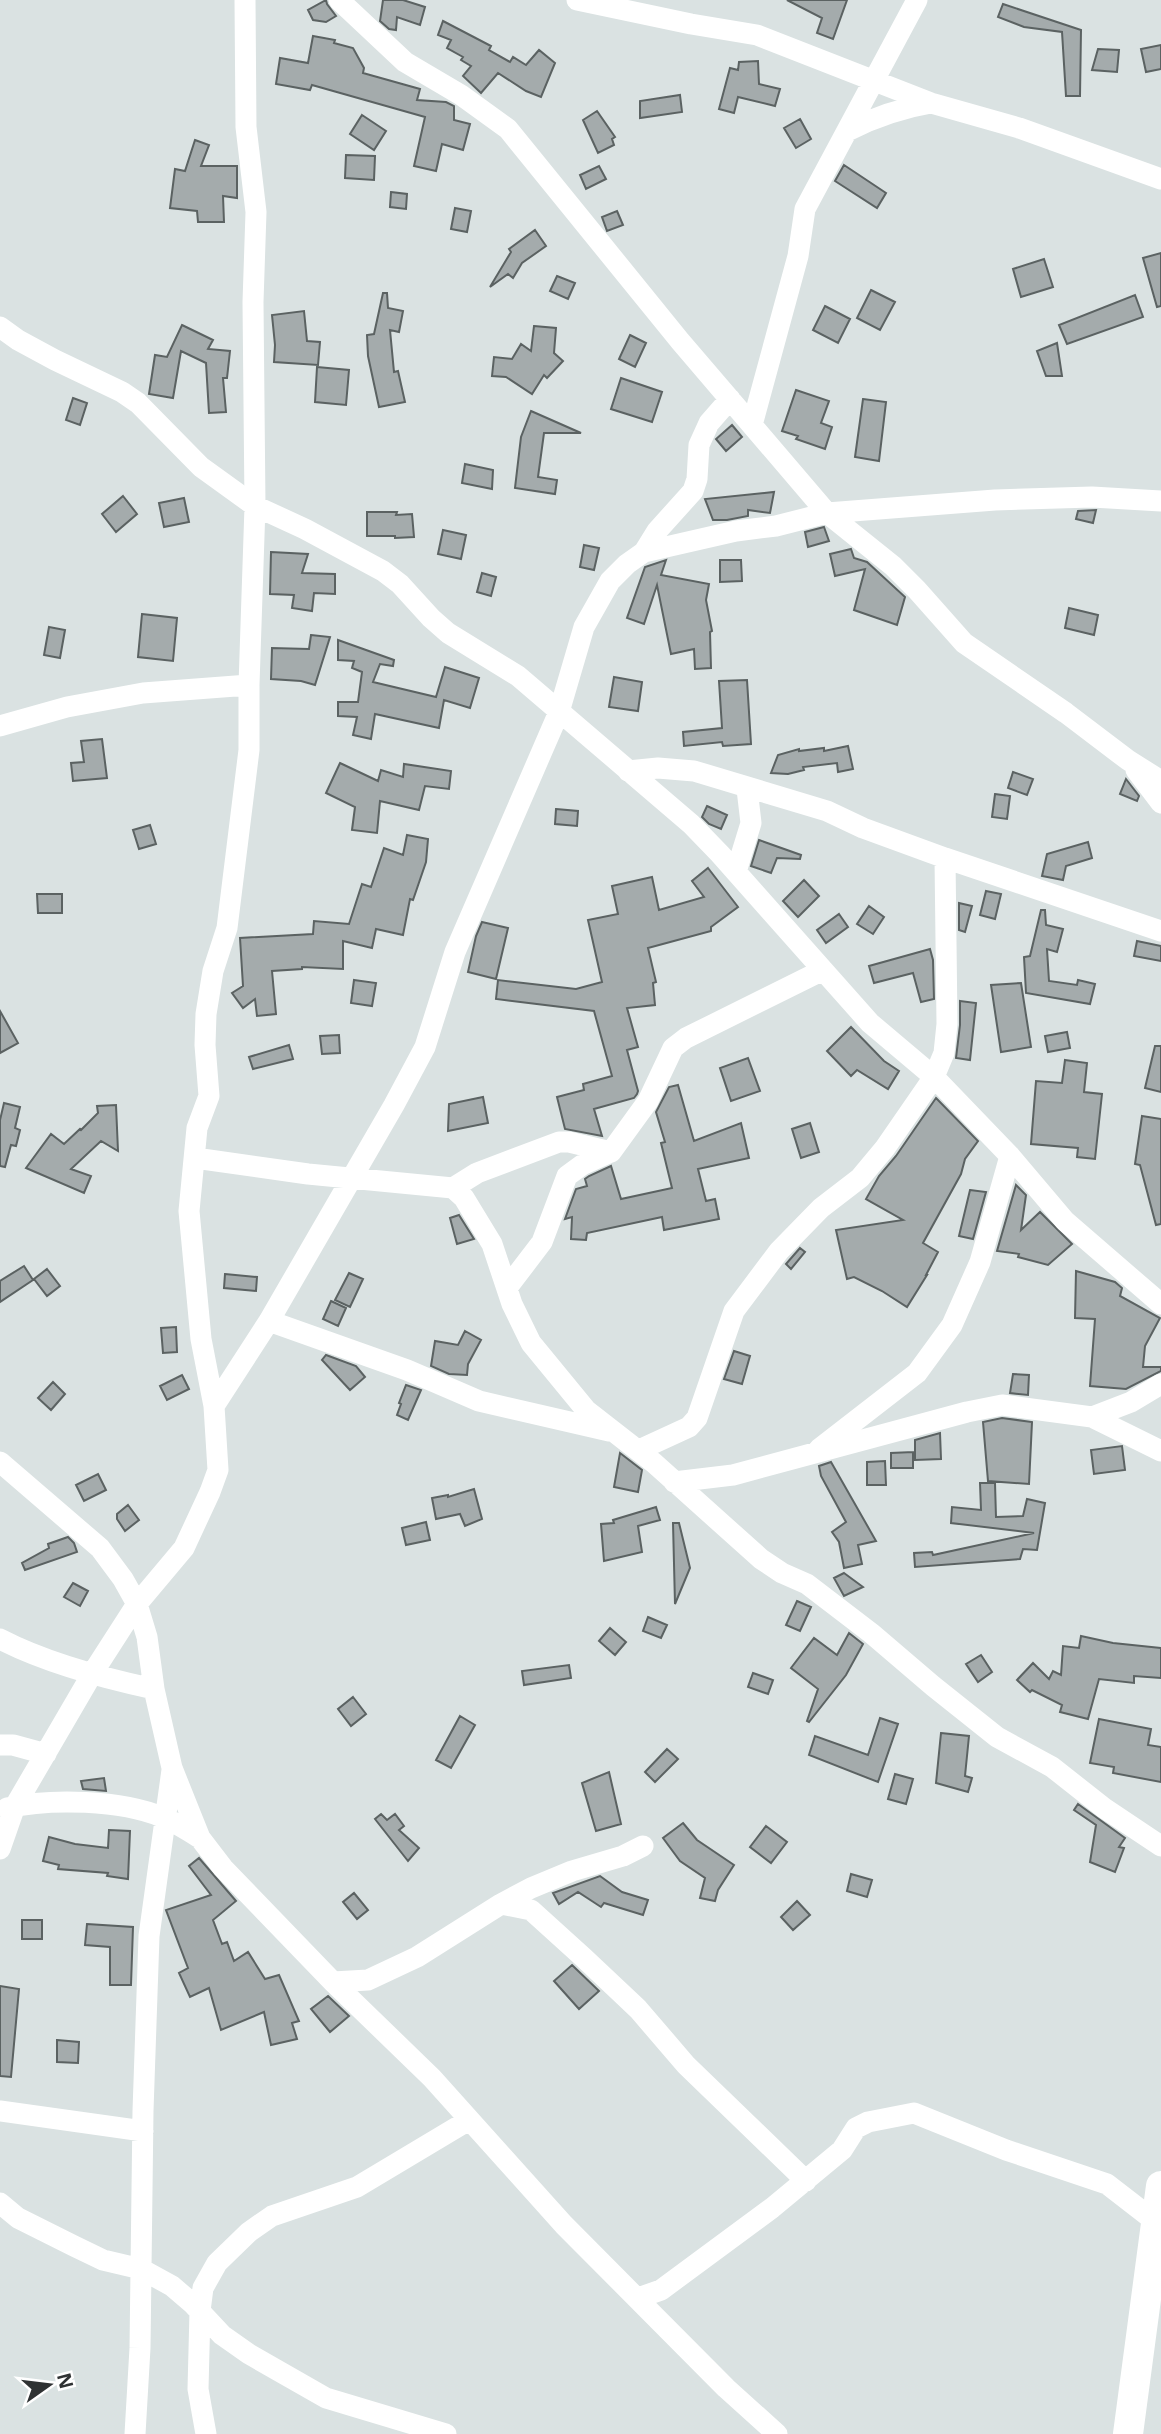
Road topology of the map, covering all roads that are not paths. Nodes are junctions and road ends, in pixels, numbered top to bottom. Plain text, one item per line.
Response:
1 (245, 0) edge
2 (339, 0) edge
3 (916, 0) edge
4 (587, 1) edge
5 (876, 80) junction
6 (931, 103) junction
7 (847, 131) junction
8 (1161, 179) edge
9 (0, 327) edge
10 (730, 399) junction
11 (752, 425) junction
12 (1161, 500) edge
13 (255, 506) junction
14 (828, 513) junction
15 (643, 552) junction
16 (249, 685) junction
17 (559, 712) junction
18 (0, 726) edge
19 (1128, 760) junction
20 (628, 771) junction
21 (1161, 781) edge
22 (747, 789) junction
23 (780, 798) junction
24 (1161, 803) edge
25 (751, 824) junction
26 (945, 858) junction
27 (736, 872) junction
28 (1160, 927) edge
29 (823, 970) junction
30 (934, 1077) junction
31 (611, 1152) junction
32 (1010, 1156) junction
33 (195, 1158) junction
34 (350, 1178) junction
35 (453, 1188) junction
36 (506, 1288) junction
37 (1161, 1304) edge
38 (269, 1321) junction
39 (1161, 1384) edge
40 (214, 1406) junction
41 (1092, 1417) junction
42 (614, 1432) junction
43 (639, 1450) junction
44 (1161, 1451) edge
45 (810, 1456) junction
46 (0, 1462) edge
47 (674, 1482) junction
48 (137, 1604) junction
49 (0, 1639) edge
50 (92, 1674) junction
51 (154, 1689) junction
52 (0, 1745) edge
53 (46, 1754) junction
54 (172, 1768) junction
55 (8, 1808) edge
56 (165, 1818) junction
57 (200, 1838) junction
58 (643, 1846) dead end
59 (1161, 1846) edge
60 (0, 1849) edge
61 (531, 1888) junction
62 (501, 1903) junction
63 (531, 1910) junction
64 (368, 1980) junction
65 (334, 1982) junction
66 (364, 2012) junction
67 (0, 2111) edge
68 (469, 2120) junction
69 (143, 2131) junction
70 (806, 2181) junction
71 (1161, 2186) edge
72 (0, 2203) edge
73 (1156, 2222) junction
74 (141, 2269) junction
75 (661, 2290) junction
76 (638, 2298) junction
77 (200, 2311) junction
78 (659, 2320) junction
79 (1152, 2321) edge
80 (1132, 2403) junction
81 (135, 2434) edge
82 (206, 2434) edge
83 (446, 2434) edge
84 (777, 2434) edge
85 (1128, 2434) edge
86 (1140, 2434) edge

1 - 13 street
2 - 10 street
3 - 5 street
4 - 5 street
5 - 6 street
5 - 7 street
6 - 7 street
6 - 8 street
7 - 11 street
9 - 13 street
10 - 11 street
10 - 15 street
11 - 14 street
12 - 14 street
13 - 16 street
13 - 17 street
14 - 15 street
14 - 19 street
15 - 17 street
16 - 18 street
16 - 33 street
17 - 20 street
17 - 34 street
19 - 21 street
19 - 24 street
20 - 22 street
20 - 27 street
22 - 23 street
22 - 25 street
23 - 25 street
23 - 26 street
25 - 27 street
26 - 28 street
26 - 30 street
27 - 29 street
29 - 30 street
29 - 31 street
30 - 32 street
30 - 43 street
31 - 35 street
31 - 36 street
32 - 37 street
32 - 45 street
33 - 34 street
33 - 40 street
34 - 35 street
34 - 38 street
35 - 36 street
36 - 42 street
38 - 40 street
38 - 42 street
39 - 41 street
40 - 48 street
41 - 44 street
41 - 45 street
42 - 43 street
43 - 47 street
45 - 47 street
46 - 48 street
47 - 59 street
48 - 50 street
48 - 51 street
49 - 50 street
50 - 51 street
50 - 53 street
51 - 54 street
52 - 53 street
53 - 55 street
54 - 56 street
54 - 57 street
55 - 56 street
55 - 60 street
56 - 57 street
56 - 69 street
57 - 65 street
58 - 61 street
61 - 62 street
61 - 63 street
62 - 63 street
62 - 64 street
63 - 70 street
64 - 65 street
64 - 66 street
65 - 66 street
66 - 68 street
67 - 69 street
68 - 76 street
68 - 77 street
69 - 74 street
70 - 73 street
70 - 75 street
71 - 73 main road
72 - 74 street
73 - 79 main road
74 - 77 street
74 - 81 street
75 - 76 street
75 - 78 street
76 - 78 street
77 - 82 street
77 - 83 street
78 - 84 street
79 - 80 main road
80 - 85 main road
80 - 86 street

